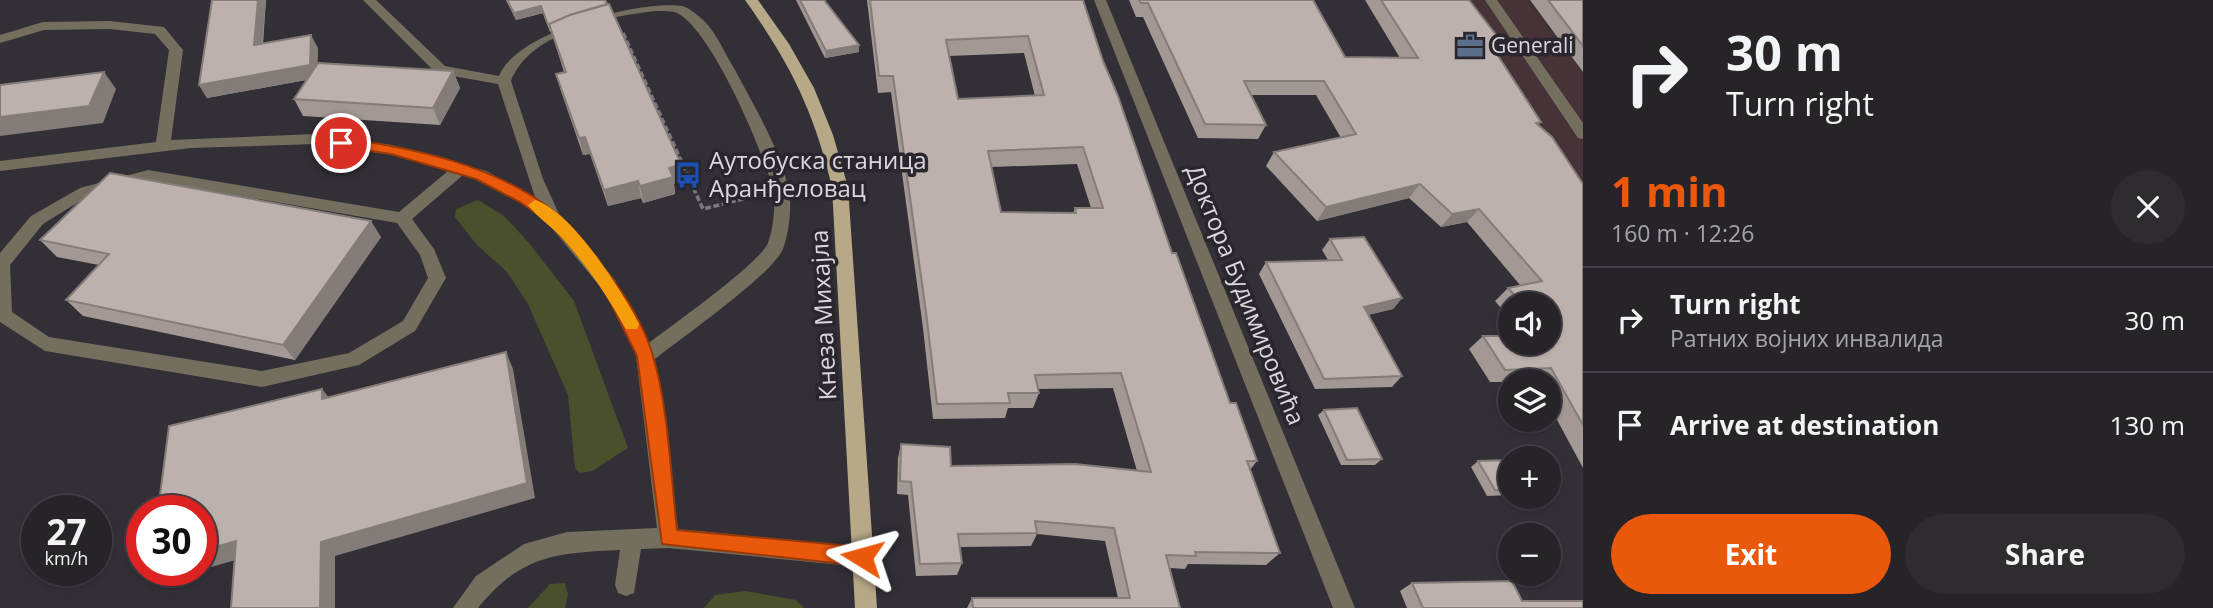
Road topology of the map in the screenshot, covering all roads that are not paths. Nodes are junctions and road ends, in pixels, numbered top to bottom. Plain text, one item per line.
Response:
1 (369, 0) edge
2 (751, 0) edge
3 (1100, 0) edge
4 (1491, 0) edge
5 (0, 39) edge
6 (504, 81) junction
7 (1583, 134) edge
8 (163, 146) junction
9 (0, 166) edge
10 (460, 169) junction
11 (552, 217) junction
12 (402, 218) junction
13 (645, 356) junction
14 (668, 538) junction
15 (632, 539) junction
16 (862, 557) junction
17 (626, 585) dead end
18 (464, 608) edge
19 (866, 608) edge
20 (1344, 608) edge

1 - 6 street
2 - 16 main road, Кнеза Михајла
3 - 20 street, Доктора Будимировића
4 - 7 street
5 - 8 street
6 - 11 street
6 - 13 street
8 - 9 street
8 - 10 street
10 - 11 street
10 - 12 street
11 - 13 street
12 - 12 street
13 - 14 street
14 - 15 street
14 - 16 street
15 - 17 street
15 - 18 street
16 - 19 main road, Кнеза Михајла

